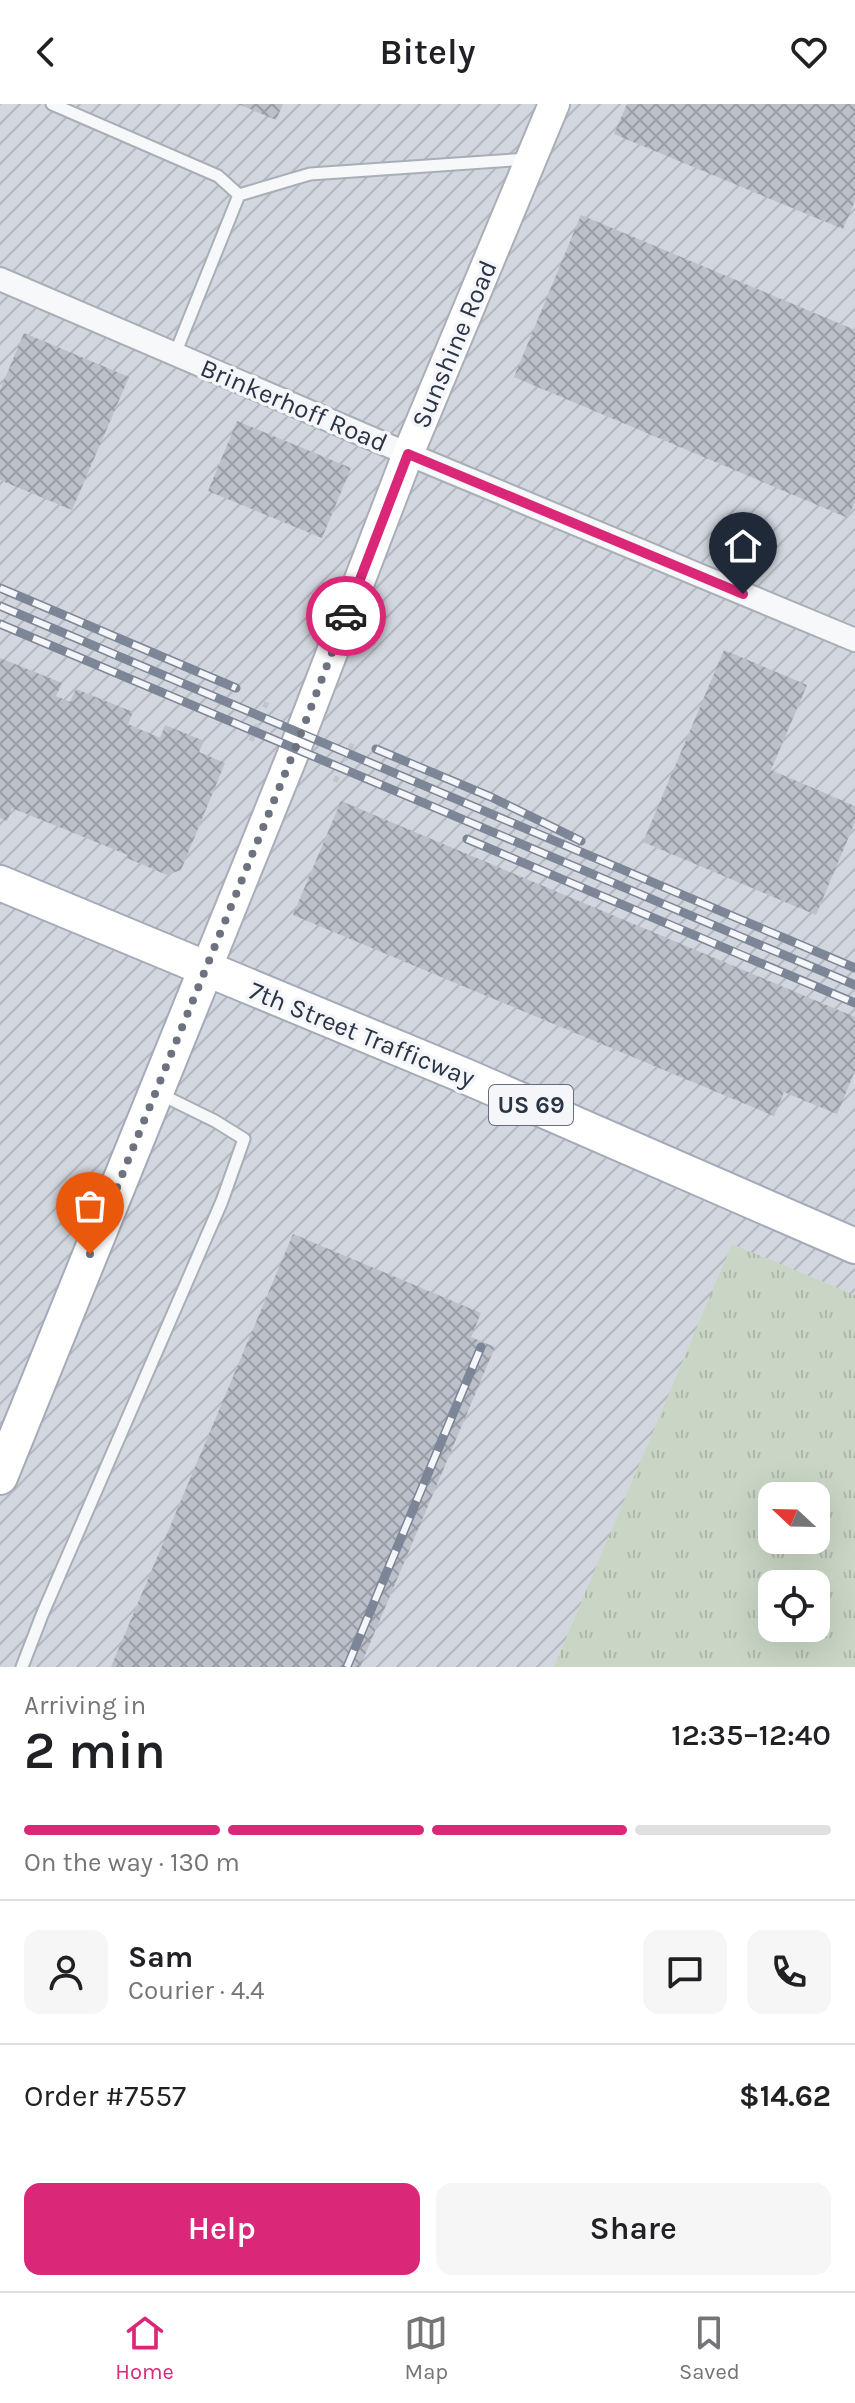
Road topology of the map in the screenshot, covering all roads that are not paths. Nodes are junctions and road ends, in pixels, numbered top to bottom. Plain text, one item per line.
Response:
1 (52, 104) edge
2 (554, 104) edge
3 (531, 158) junction
4 (239, 195) junction
5 (0, 279) edge
6 (175, 354) junction
7 (408, 454) junction
8 (855, 640) edge
9 (0, 883) edge
10 (206, 969) junction
11 (156, 1092) junction
12 (855, 1246) edge
13 (0, 1477) edge
14 (22, 1667) edge

1 - 4 lane
2 - 3 main road, Sunshine Road
3 - 4 lane
3 - 7 main road, Sunshine Road
4 - 6 lane
5 - 6 street, Brinkerhoff Road
6 - 7 street, Brinkerhoff Road
7 - 8 street, Brinkerhoff Road
7 - 10 main road, Sunshine Road
9 - 10 main road, 7th Street Trafficway / US 69
10 - 11 main road, Sunshine Road
10 - 12 main road, 7th Street Trafficway / US 69
11 - 13 main road, Sunshine Road
11 - 14 lane

